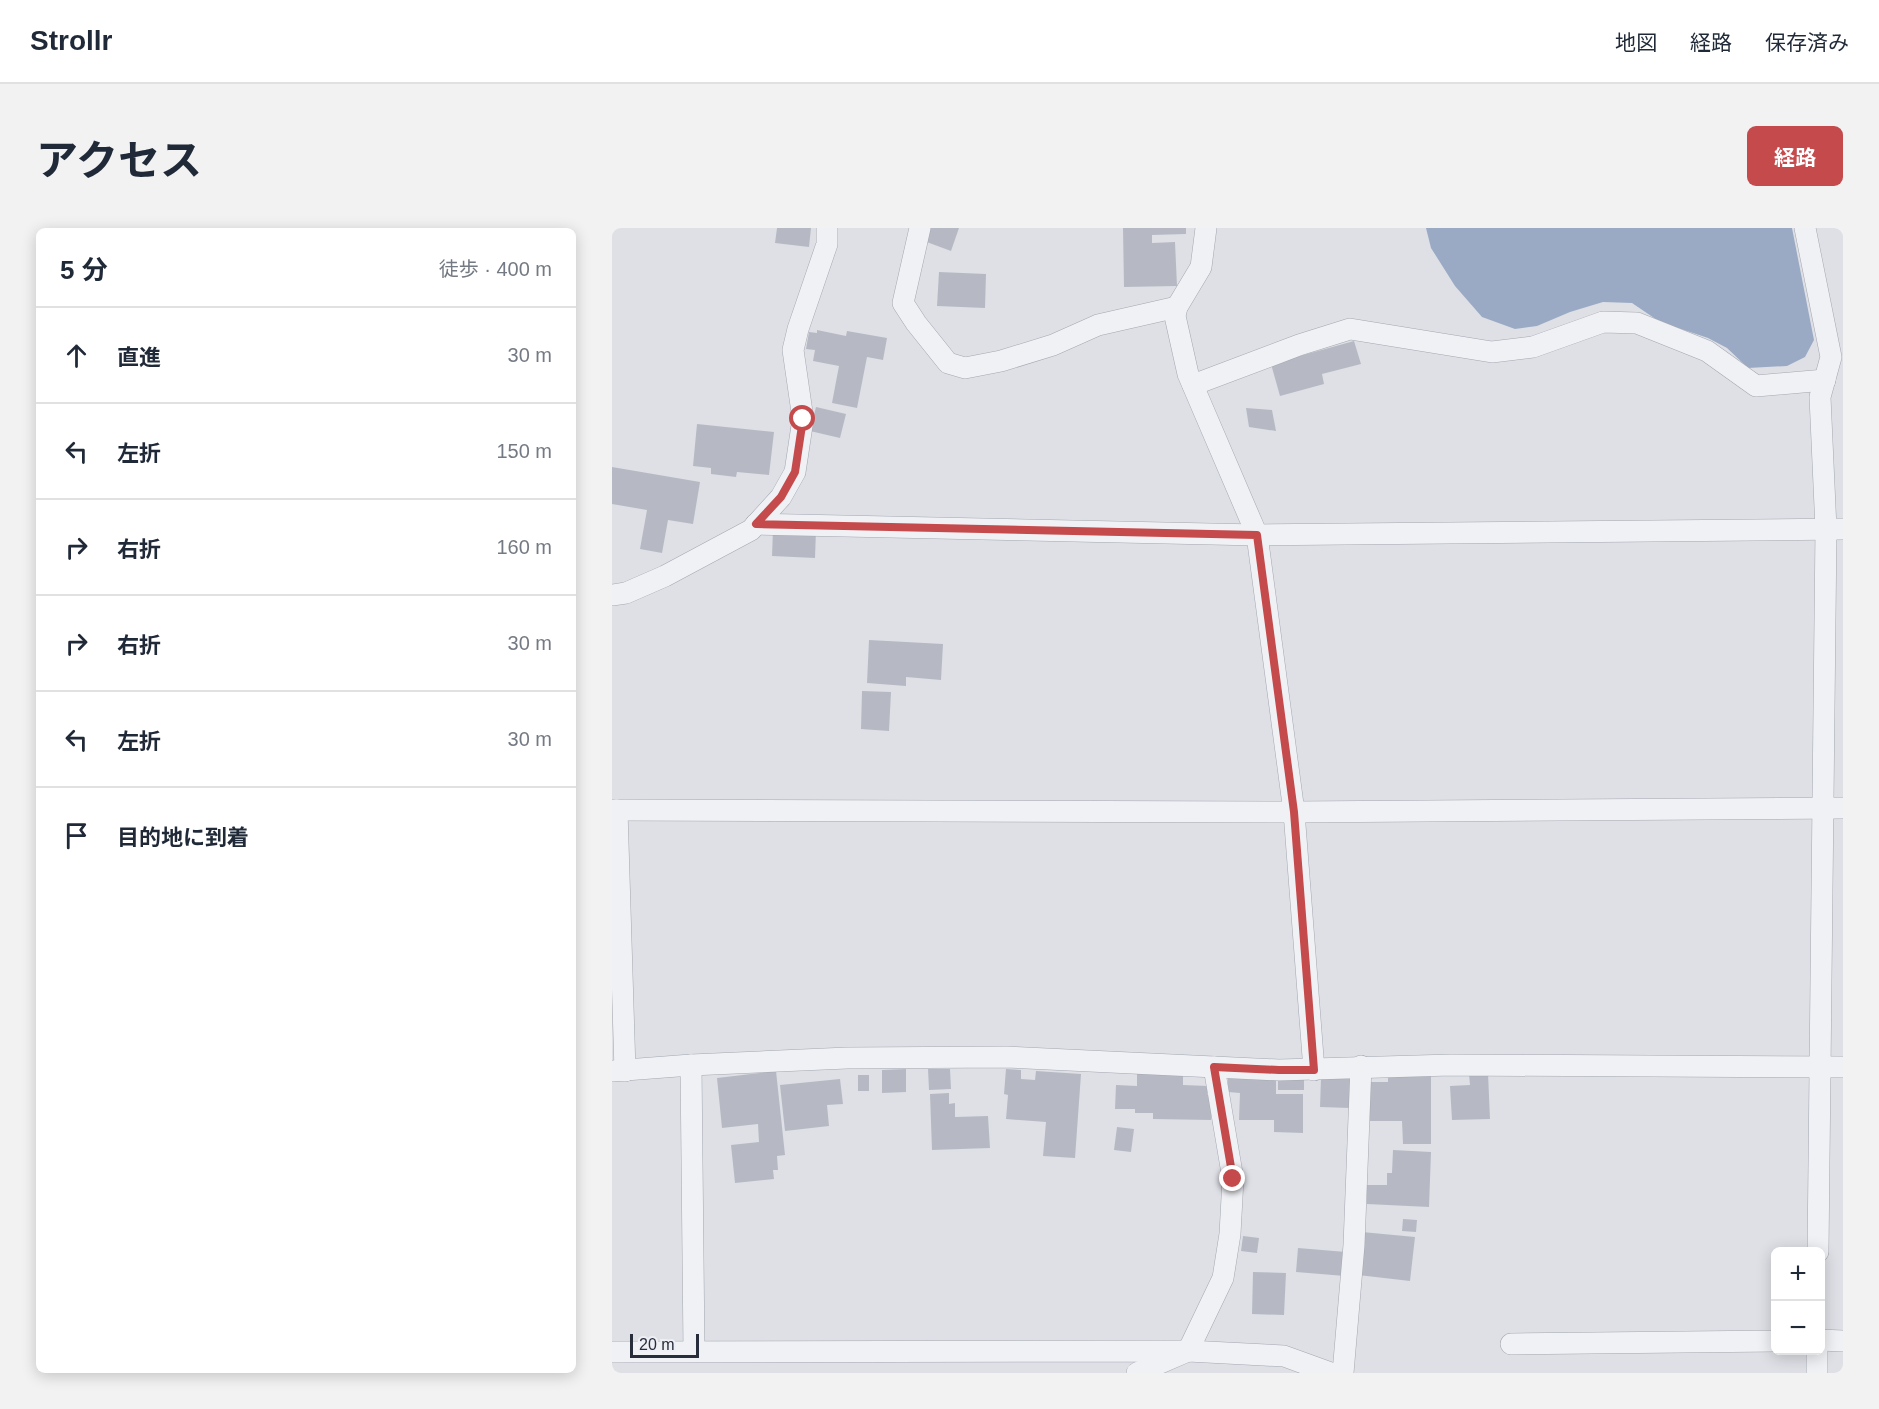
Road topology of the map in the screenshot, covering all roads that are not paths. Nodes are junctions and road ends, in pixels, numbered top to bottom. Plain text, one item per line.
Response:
1 (827, 228) edge
2 (920, 228) edge
3 (1206, 228) edge
4 (1805, 228) edge
5 (1177, 307) junction
6 (1832, 373) edge
7 (1193, 385) junction
8 (756, 524) junction
9 (1835, 529) edge
10 (1257, 535) junction
11 (612, 595) edge
12 (1833, 808) edge
13 (614, 810) edge
14 (1294, 812) junction
15 (691, 1065) junction
16 (1360, 1066) junction
17 (1820, 1066) junction
18 (1214, 1067) junction
19 (1843, 1067) edge
20 (1314, 1070) junction
21 (618, 1071) edge
22 (1818, 1247) edge
23 (1825, 1340) edge
24 (1771, 1341) edge
25 (1843, 1341) edge
26 (1511, 1344) dead end
27 (693, 1351) junction
28 (612, 1352) edge
29 (1188, 1352) junction
30 (1817, 1355) edge
31 (1137, 1373) edge
32 (1331, 1373) edge
33 (1343, 1373) edge
34 (1816, 1373) edge

1 - 8 street
2 - 5 street
3 - 5 street
4 - 6 street
5 - 7 street
6 - 7 street
6 - 9 street
7 - 10 street
8 - 10 street
8 - 11 street
9 - 10 street
9 - 12 street
10 - 14 street
12 - 14 street
12 - 17 street
13 - 14 street
13 - 21 street
14 - 20 street
15 - 18 street
15 - 21 street
15 - 27 street
16 - 17 street
16 - 20 street
16 - 33 street
17 - 19 street
17 - 22 street
18 - 20 street
18 - 29 street
23 - 25 street
24 - 26 street
27 - 28 street
27 - 29 street
29 - 31 street
29 - 32 street
30 - 34 street

